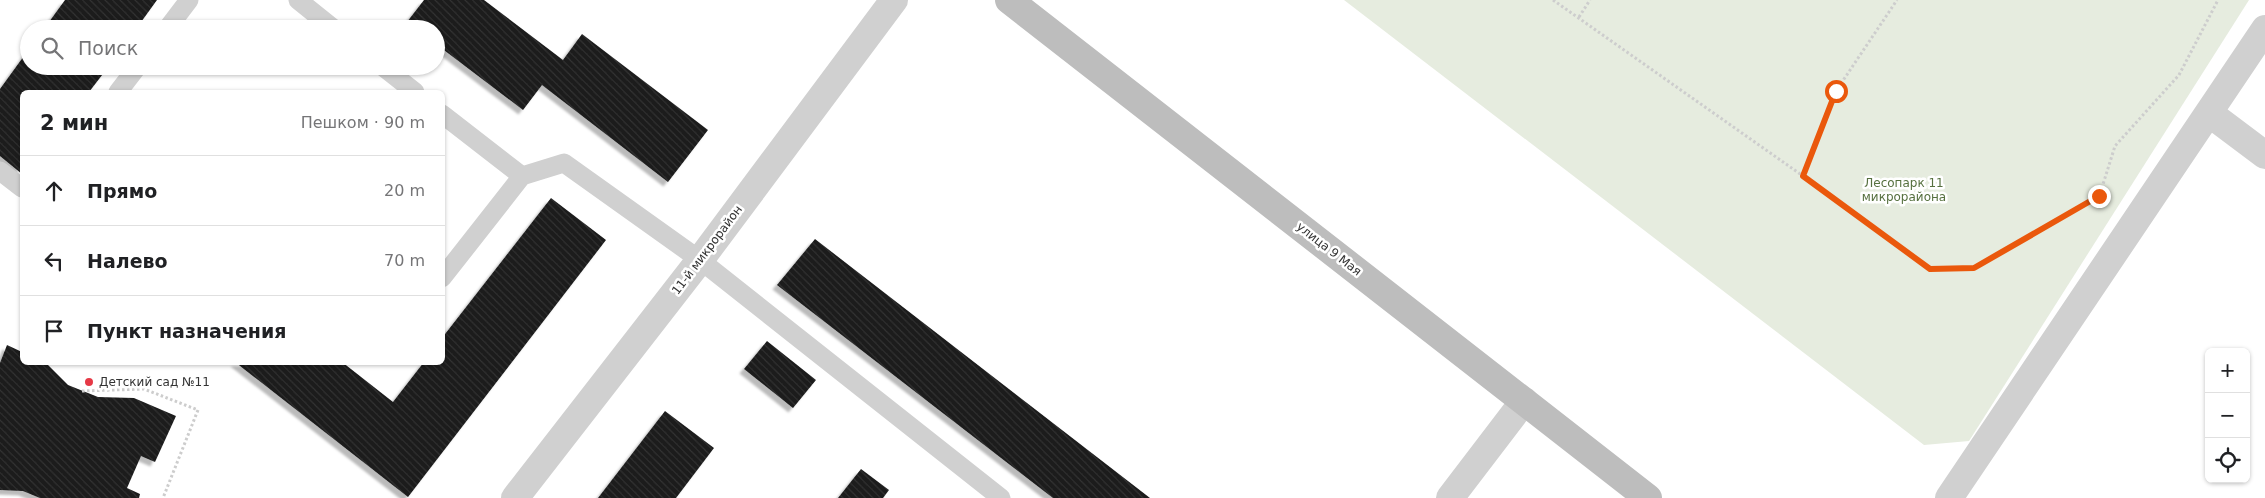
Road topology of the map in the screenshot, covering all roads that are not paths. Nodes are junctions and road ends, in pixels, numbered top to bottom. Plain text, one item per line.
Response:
1 (189, 0) edge
2 (298, 0) edge
3 (894, 0) edge
4 (1009, 0) edge
5 (174, 20) edge
6 (323, 20) edge
7 (2265, 29) edge
8 (131, 75) edge
9 (394, 75) edge
10 (120, 90) edge
11 (413, 90) edge
12 (2209, 113) junction
13 (445, 116) edge
14 (2265, 155) edge
15 (0, 171) edge
16 (522, 176) junction
17 (20, 186) edge
18 (700, 260) junction
19 (445, 274) edge
20 (1524, 401) junction
21 (515, 498) edge
22 (1001, 498) edge
23 (1450, 498) edge
24 (1648, 498) edge
25 (1949, 498) edge

1 - 5 lane
2 - 6 lane
3 - 18 street, 11-й микрорайон
4 - 20 main road, улица 9 Мая
7 - 12 street
8 - 10 lane
9 - 11 lane
12 - 14 street
12 - 25 street
13 - 16 lane
15 - 17 lane
16 - 18 lane
16 - 19 lane
18 - 21 street, 11-й микрорайон
18 - 22 lane
20 - 23 street
20 - 24 main road, улица 9 Мая

